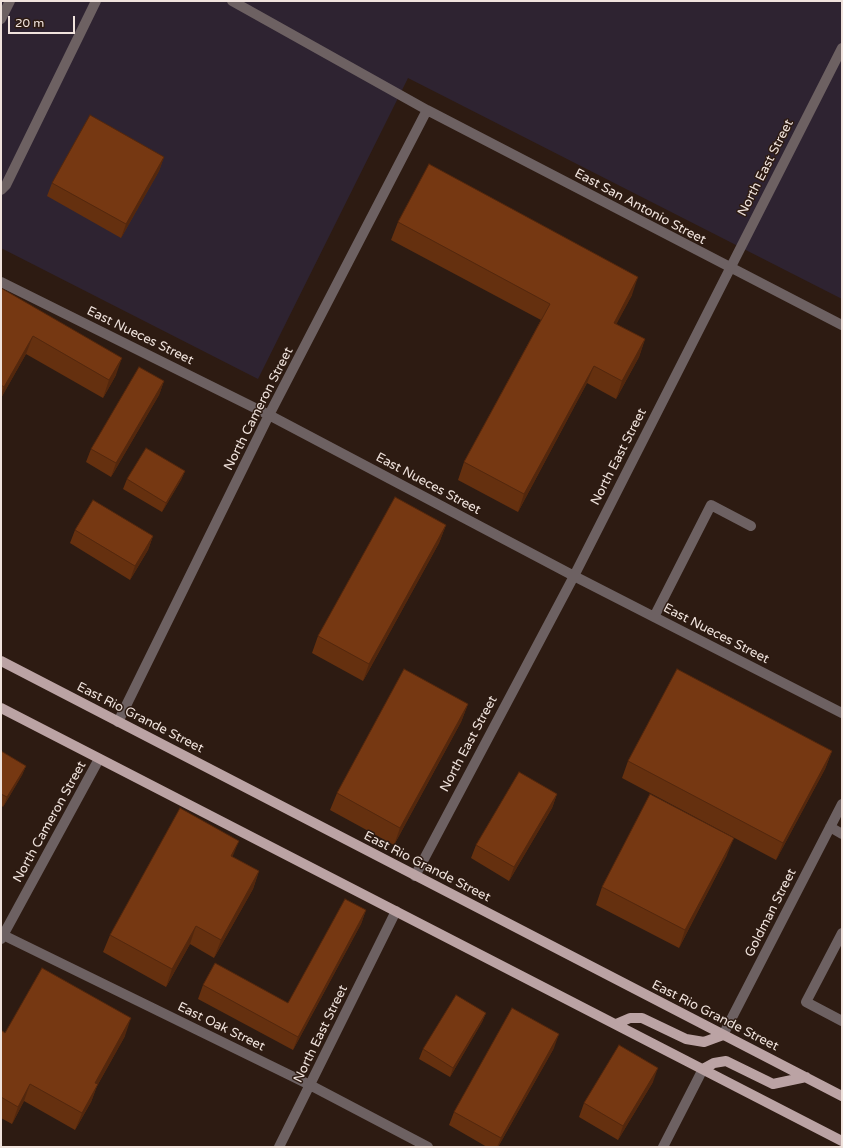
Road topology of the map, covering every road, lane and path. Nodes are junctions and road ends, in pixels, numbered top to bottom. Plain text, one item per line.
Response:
1 (10, 1) edge
2 (96, 1) edge
3 (232, 1) edge
4 (1, 19) edge
5 (842, 48) edge
6 (427, 110) junction
7 (1, 190) edge
8 (729, 268) junction
9 (1, 282) edge
10 (842, 325) edge
11 (269, 415) junction
12 (751, 526) dead end
13 (574, 576) junction
14 (654, 617) junction
15 (1, 661) edge
16 (1, 708) edge
17 (842, 713) edge
18 (118, 722) junction
19 (99, 759) junction
20 (842, 804) edge
21 (830, 828) junction
22 (842, 834) edge
23 (415, 876) junction
24 (396, 911) junction
25 (842, 933) edge
26 (2, 936) edge
27 (842, 1020) edge
28 (616, 1024) junction
29 (723, 1034) junction
30 (703, 1069) junction
31 (806, 1077) junction
32 (310, 1085) junction
33 (842, 1096) edge
34 (842, 1141) edge
35 (279, 1147) edge
36 (428, 1147) edge
37 (663, 1147) edge

1 - 4 street
2 - 7 street
3 - 6 street, East San Antonio Street
5 - 8 street, North East Street
6 - 8 street, East San Antonio Street
6 - 11 street, North Cameron Street
8 - 10 street, East San Antonio Street
8 - 13 street, North East Street
9 - 11 street, East Nueces Street
11 - 13 street, East Nueces Street
11 - 18 street, North Cameron Street
12 - 14 street
13 - 14 street, East Nueces Street
13 - 23 street, North East Street
14 - 17 street, East Nueces Street
15 - 18 main road, East Rio Grande Street
16 - 19 main road
18 - 23 main road, East Rio Grande Street
19 - 24 main road
19 - 26 street, North Cameron Street
20 - 21 street, Goldman Street
21 - 22 street
21 - 29 street, Goldman Street
23 - 29 main road, East Rio Grande Street
24 - 28 main road
24 - 32 street, North East Street
25 - 27 street
26 - 32 street, East Oak Street
28 - 29 main road
28 - 30 main road
29 - 31 main road, East Rio Grande Street
30 - 31 main road
30 - 34 main road
30 - 37 street
31 - 33 main road, East Rio Grande Street
32 - 35 street, North East Street
32 - 36 street, East Oak Street

